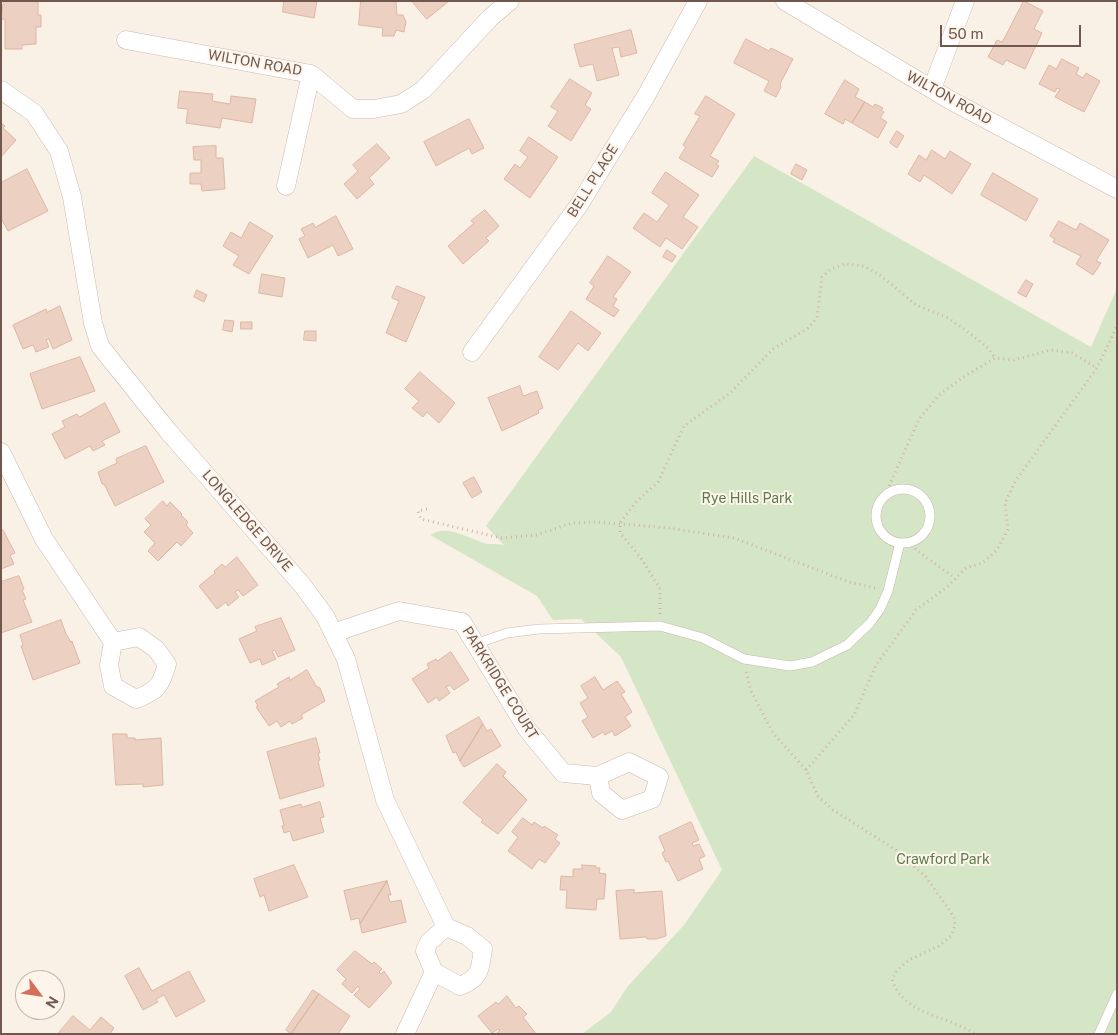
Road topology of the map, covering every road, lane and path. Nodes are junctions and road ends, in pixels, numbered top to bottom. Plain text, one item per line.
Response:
1 (510, 1) edge
2 (698, 1) edge
3 (785, 1) edge
4 (965, 1) edge
5 (126, 40) dead end
6 (312, 74) junction
7 (932, 89) junction
8 (1, 90) edge
9 (286, 186) dead end
10 (1117, 190) edge
11 (1117, 326) edge
12 (472, 352) dead end
13 (995, 358) junction
14 (1097, 368) junction
15 (1, 452) edge
16 (885, 495) junction
17 (427, 509) dead end
18 (620, 523) junction
19 (912, 542) junction
20 (900, 543) junction
21 (955, 578) junction
22 (888, 592) junction
23 (660, 626) junction
24 (333, 633) junction
25 (113, 642) dead end
26 (475, 644) junction
27 (744, 659) junction
28 (806, 770) junction
29 (598, 776) dead end
30 (446, 927) junction
31 (434, 972) junction
32 (1117, 994) edge
33 (405, 1034) edge
34 (975, 1034) edge
35 (1099, 1034) edge

1 - 6 street, WILTON ROAD
2 - 12 street, BELL PLACE
3 - 7 street, WILTON ROAD
4 - 7 street
5 - 6 street, WILTON ROAD
6 - 9 street
7 - 10 street, WILTON ROAD
8 - 24 street, LONGLEDGE DRIVE
11 - 14 path
13 - 14 path
13 - 16 path
13 - 18 path
14 - 21 path
15 - 25 street
16 - 19 lane
16 - 20 lane
17 - 18 path
18 - 22 path
18 - 23 path
19 - 20 lane
19 - 21 path
20 - 22 lane
21 - 28 path
22 - 27 lane
23 - 26 lane
23 - 27 lane
24 - 26 street, PARKRIDGE COURT
24 - 30 street, LONGLEDGE DRIVE
26 - 29 street, PARKRIDGE COURT
27 - 28 path
28 - 34 path
30 - 31 street
30 - 31 street
31 - 33 street
32 - 35 lane

